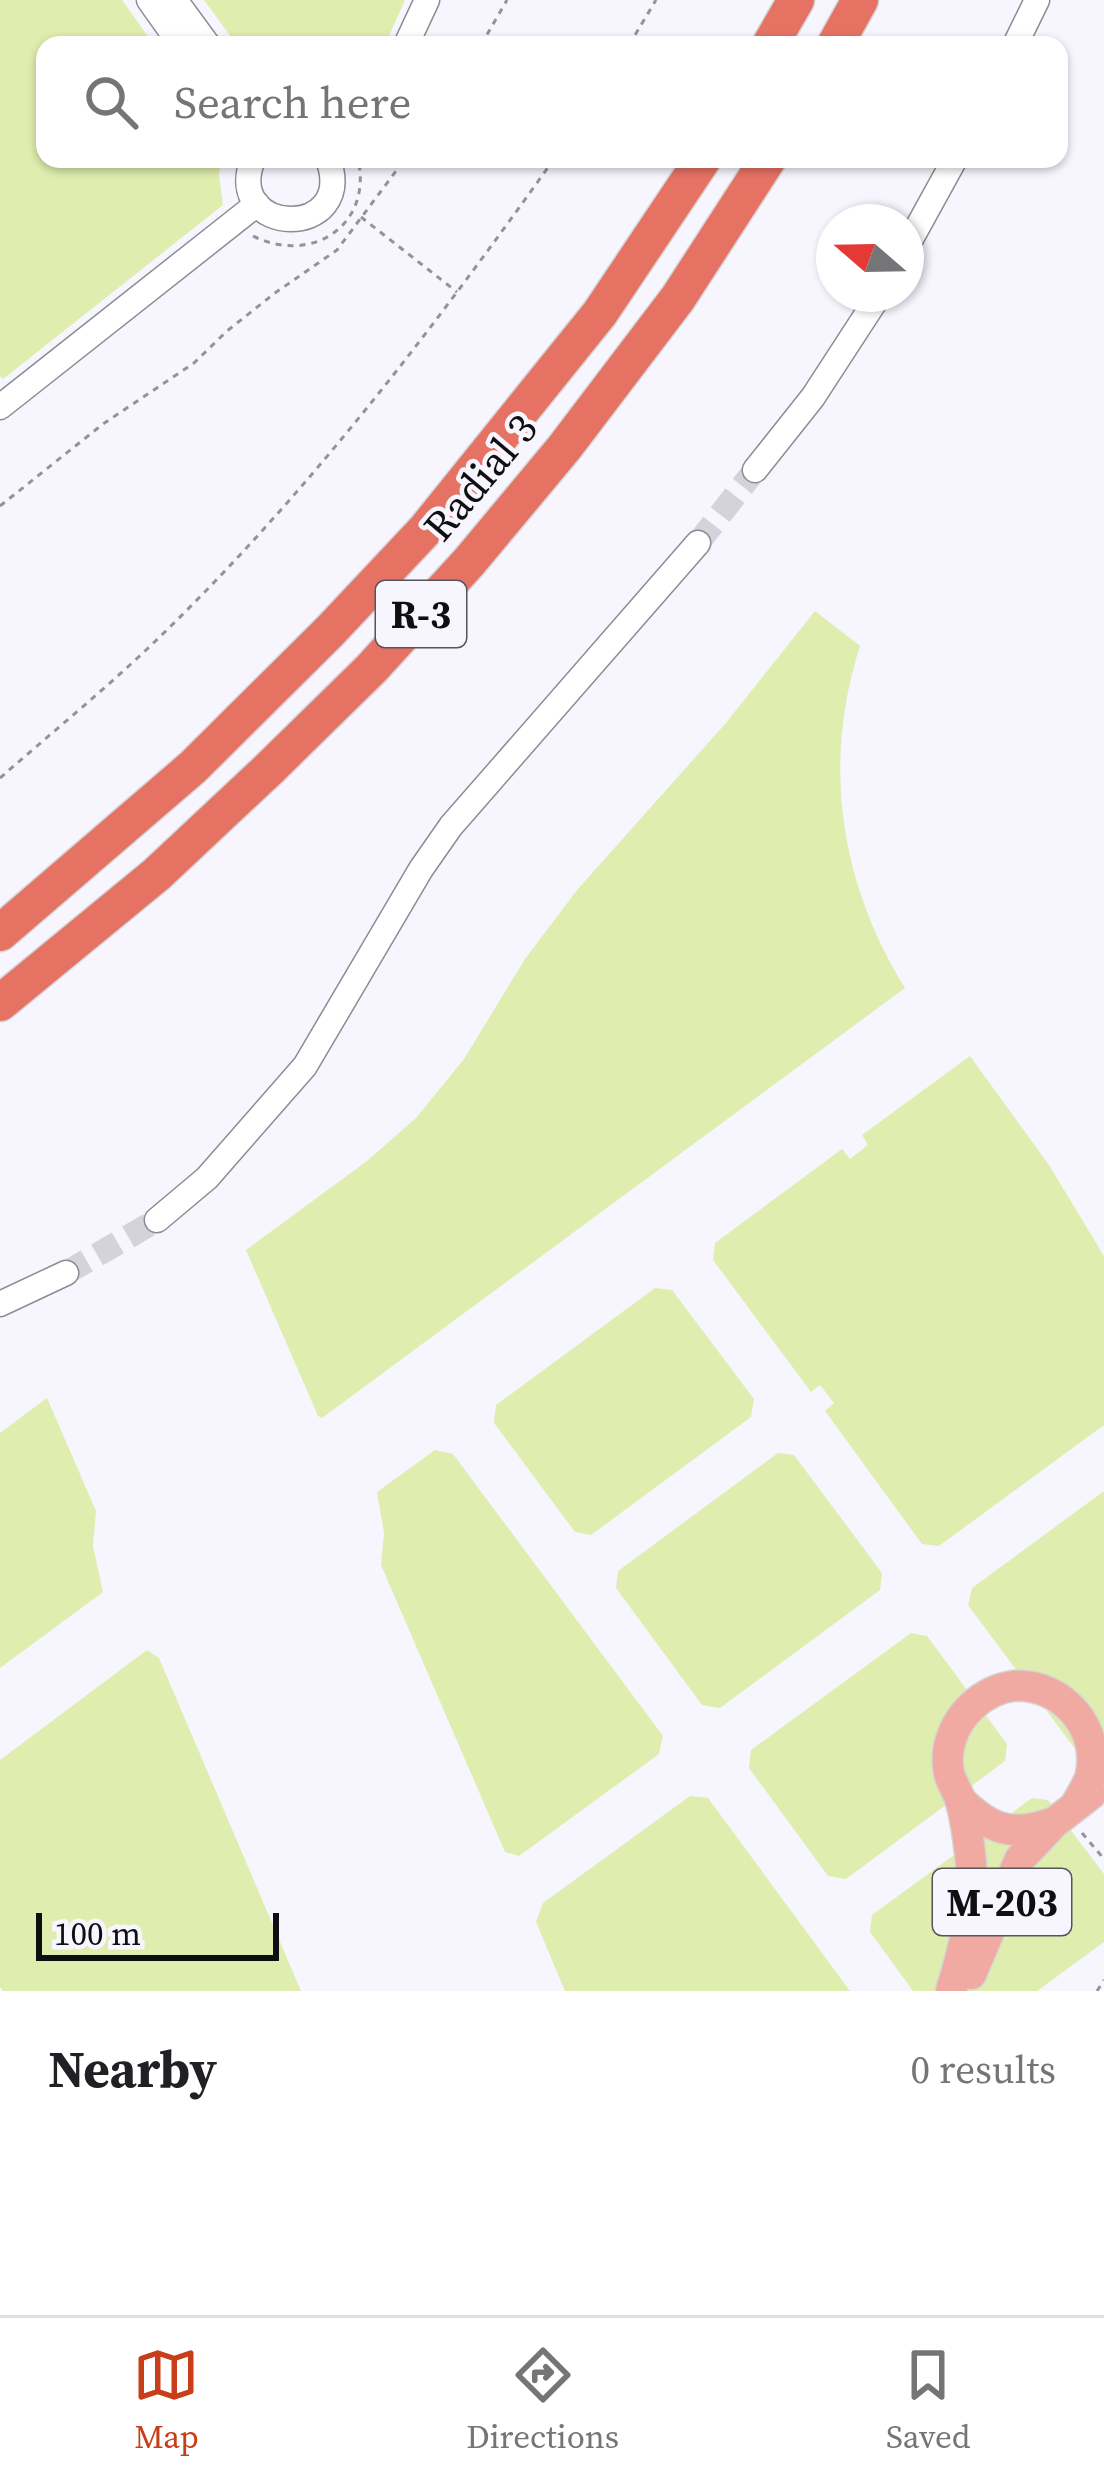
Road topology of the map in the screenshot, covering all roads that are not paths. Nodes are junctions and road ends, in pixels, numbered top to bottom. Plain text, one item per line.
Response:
1 (148, 0) edge
2 (176, 0) edge
3 (427, 0) edge
4 (796, 0) edge
5 (860, 0) edge
6 (1037, 0) edge
7 (175, 36) edge
8 (202, 36) edge
9 (410, 36) edge
10 (775, 36) edge
11 (840, 36) edge
12 (1019, 36) edge
13 (251, 168) edge
14 (331, 168) edge
15 (697, 168) edge
16 (762, 168) edge
17 (950, 168) edge
18 (257, 204) junction
19 (924, 215) edge
20 (868, 312) edge
21 (0, 407) edge
22 (755, 470) tunnel mouth
23 (698, 543) tunnel mouth
24 (0, 932) edge
25 (0, 1003) edge
26 (157, 1220) tunnel mouth
27 (66, 1273) tunnel mouth
28 (0, 1304) edge
29 (1095, 1732) edge
30 (961, 1801) junction
31 (1075, 1807) edge
32 (951, 1991) edge
33 (964, 1991) edge

1 - 7 street
2 - 8 street
3 - 9 street
4 - 10 highway
5 - 11 highway
6 - 12 street
13 - 18 street
14 - 18 street
15 - 24 highway, Radial 3 / R-3
16 - 25 highway, Radial 3 / R-3
17 - 19 street
18 - 21 street
20 - 22 street
23 - 26 street
27 - 28 street
29 - 30 main road, M-203
29 - 31 main road, M-203
30 - 31 main road, M-203
30 - 32 main road, M-203
31 - 33 main road, M-203

